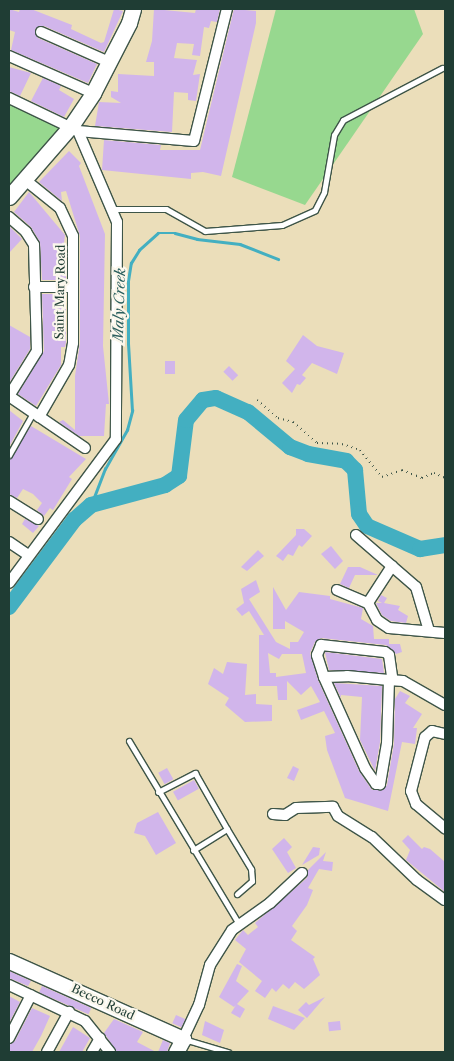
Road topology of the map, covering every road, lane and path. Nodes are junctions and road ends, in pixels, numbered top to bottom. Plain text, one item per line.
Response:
1 (133, 9) edge
2 (227, 9) edge
3 (42, 32) dead end
4 (9, 56) edge
5 (109, 62) junction
6 (442, 68) dead end
7 (93, 93) junction
8 (9, 98) edge
9 (74, 129) junction
10 (24, 179) junction
11 (9, 197) edge
12 (111, 209) junction
13 (9, 217) edge
14 (34, 287) junction
15 (72, 287) junction
16 (9, 396) edge
17 (257, 400) dead end
18 (36, 415) junction
19 (85, 448) dead end
20 (9, 455) edge
21 (445, 478) edge
22 (9, 501) edge
23 (38, 519) dead end
24 (356, 535) dead end
25 (9, 542) edge
26 (28, 555) junction
27 (392, 566) junction
28 (9, 582) edge
29 (336, 590) dead end
30 (368, 603) junction
31 (429, 631) junction
32 (445, 633) edge
33 (324, 677) junction
34 (389, 680) junction
35 (445, 705) edge
36 (445, 734) edge
37 (129, 741) dead end
38 (158, 792) junction
39 (273, 814) dead end
40 (445, 828) edge
41 (228, 829) junction
42 (193, 850) junction
43 (302, 873) dead end
44 (237, 894) dead end
45 (445, 900) edge
46 (239, 924) junction
47 (9, 961) edge
48 (9, 985) edge
49 (32, 995) junction
50 (69, 1012) junction
51 (9, 1038) edge
52 (100, 1038) junction
53 (180, 1046) edge
54 (47, 1052) edge
55 (92, 1052) edge
56 (110, 1052) edge
57 (228, 1052) edge

1 - 5 street
2 - 9 street
3 - 5 street
4 - 7 street
5 - 7 street
6 - 12 lane
7 - 9 street
8 - 9 street
9 - 10 street
9 - 12 street
10 - 11 street
10 - 15 street, Saint Mary Road
12 - 26 street
13 - 14 street
14 - 15 street
14 - 16 street
15 - 18 street, Saint Mary Road
16 - 18 street
17 - 21 path
18 - 19 street
18 - 20 lane
22 - 23 street
24 - 27 street
25 - 26 street
26 - 28 street
27 - 30 street
27 - 31 street
29 - 30 street
30 - 31 street
31 - 32 street
33 - 34 street
33 - 34 street
33 - 34 street
34 - 35 street
36 - 40 street
37 - 38 lane
38 - 41 lane
38 - 42 lane
39 - 45 street
41 - 42 lane
41 - 44 lane
42 - 46 lane
43 - 46 street
46 - 53 street
47 - 53 street, Becco Road
48 - 49 street
49 - 50 street
49 - 51 street
50 - 52 street
50 - 54 street
52 - 55 street
52 - 56 street
53 - 57 lane

